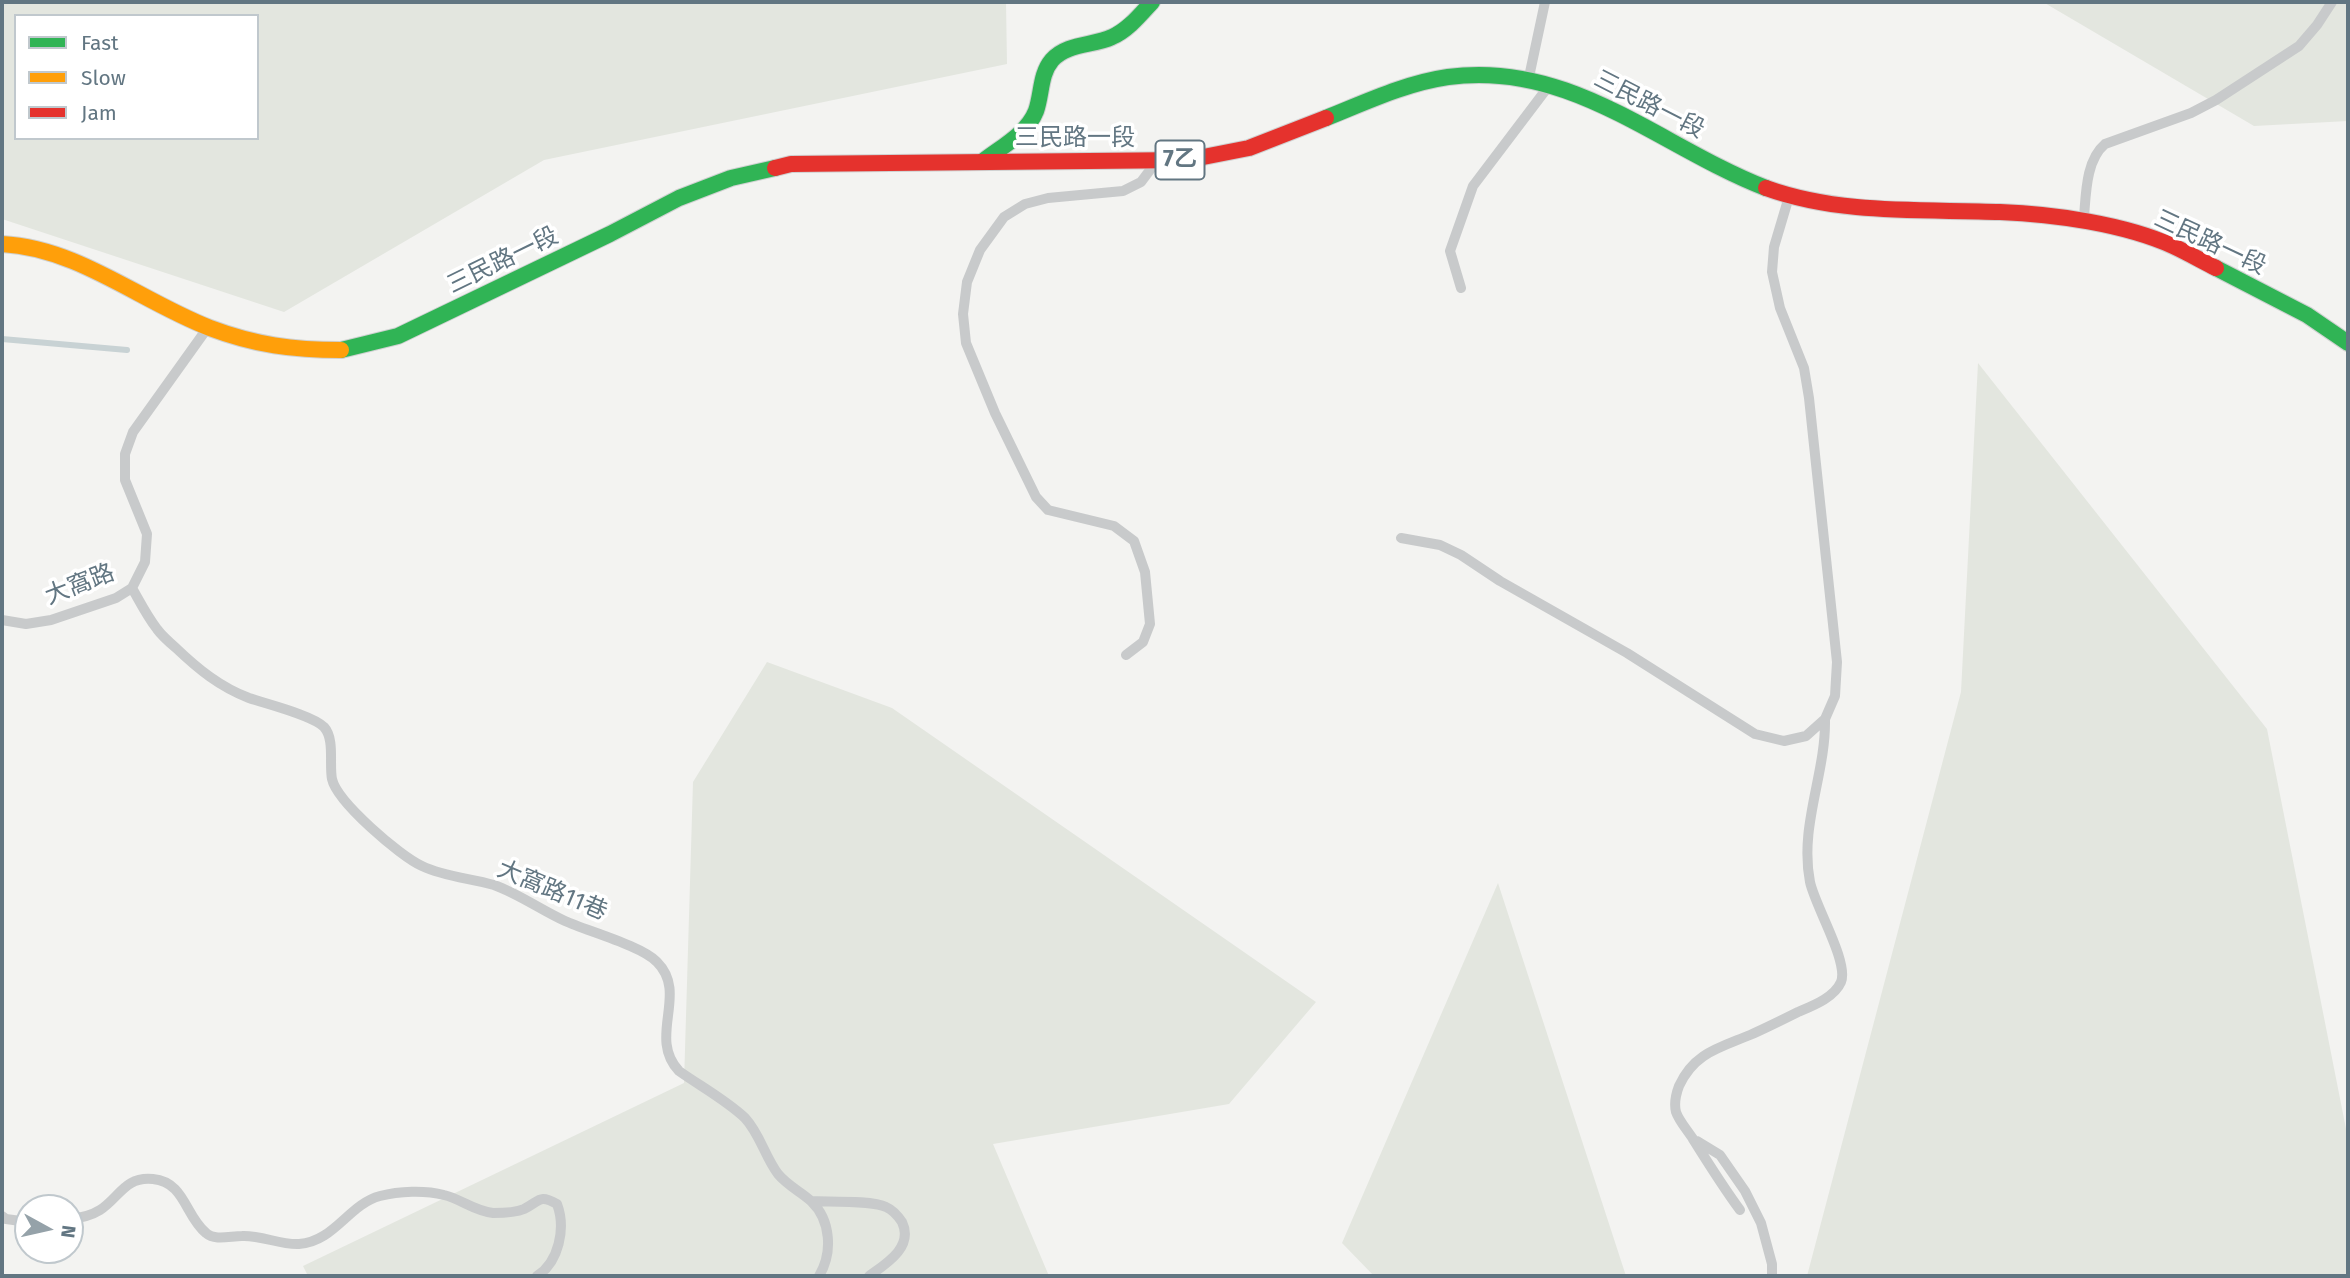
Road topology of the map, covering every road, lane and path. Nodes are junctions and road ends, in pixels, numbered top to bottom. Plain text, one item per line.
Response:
1 (1152, 2) edge
2 (1545, 2) edge
3 (2332, 2) edge
4 (1528, 81) junction
5 (1551, 84) junction
6 (1157, 160) junction
7 (982, 162) junction
8 (1789, 196) junction
9 (2084, 221) junction
10 (2, 244) edge
11 (1461, 288) dead end
12 (208, 327) junction
13 (2348, 343) edge
14 (1401, 538) dead end
15 (132, 588) junction
16 (2, 620) edge
17 (1126, 655) dead end
18 (1825, 719) junction
19 (1693, 1139) junction
20 (811, 1201) junction
21 (1740, 1210) dead end
22 (84, 1216) edge
23 (537, 1276) edge
24 (819, 1276) edge
25 (869, 1276) edge
26 (1772, 1276) edge

1 - 7 main road
2 - 4 lane
3 - 9 lane
4 - 5 main road, 三民路一段 / 7乙
4 - 6 main road, 三民路一段 / 7乙
5 - 8 main road, 三民路一段 / 7乙
5 - 11 lane
6 - 7 main road, 三民路一段 / 7乙
6 - 17 lane
7 - 12 main road, 三民路一段 / 7乙
8 - 9 main road, 三民路一段 / 7乙
8 - 18 lane
9 - 13 main road, 三民路一段 / 7乙
10 - 12 main road, 三民路一段 / 7乙
12 - 15 lane, 大窩路
14 - 18 lane
15 - 16 lane, 大窩路
15 - 20 lane, 大窩路11巷
18 - 19 lane
19 - 21 lane
19 - 26 lane
20 - 24 lane, 大窩路11巷
20 - 25 lane
22 - 23 lane

